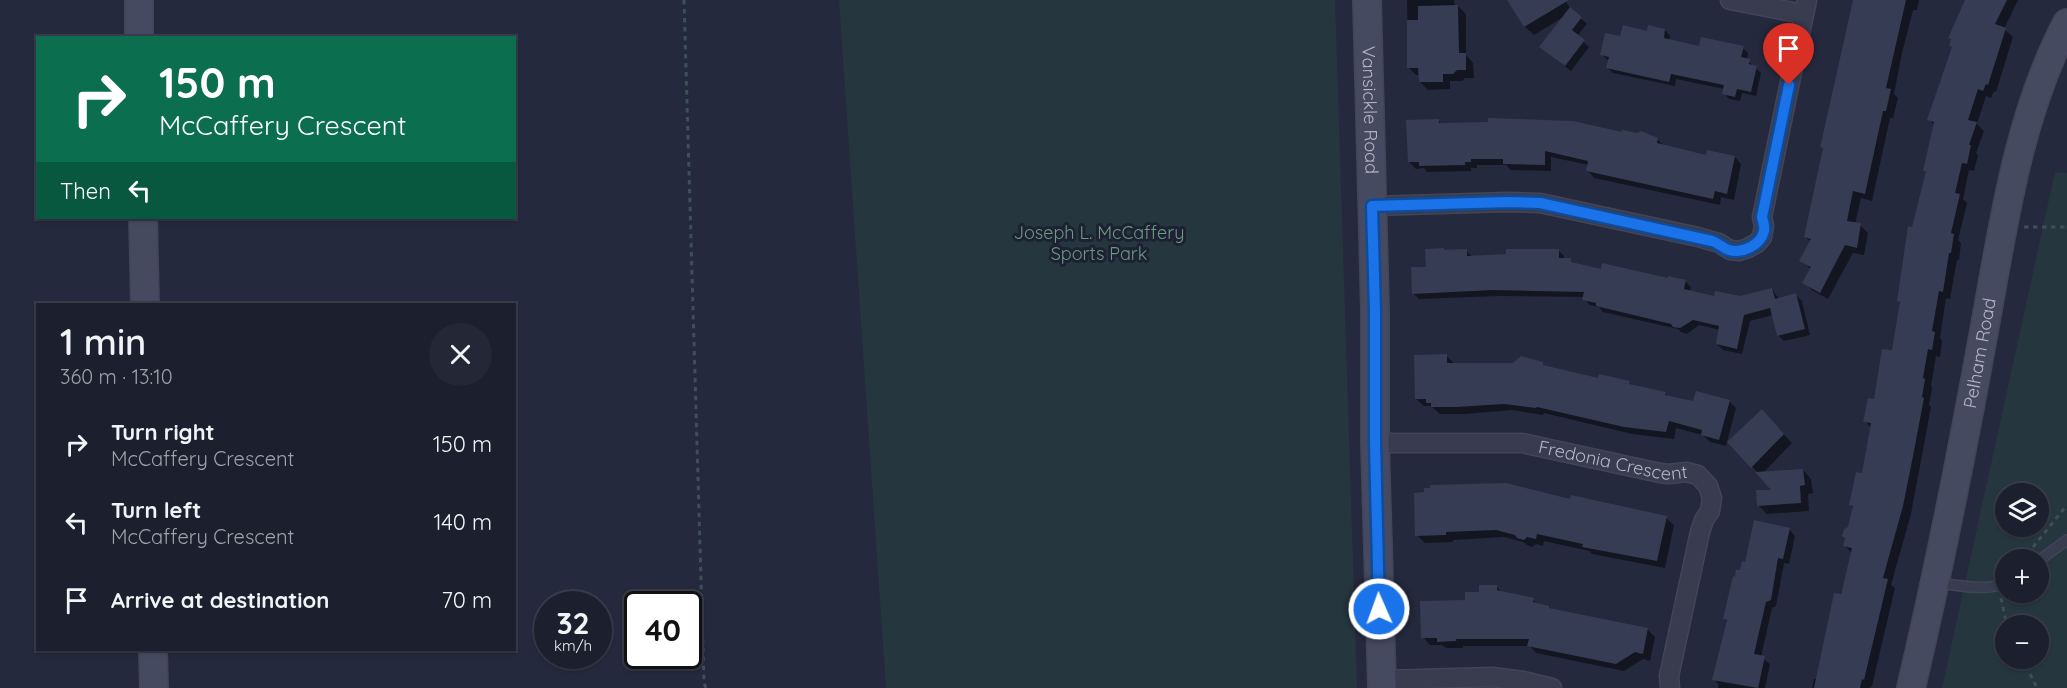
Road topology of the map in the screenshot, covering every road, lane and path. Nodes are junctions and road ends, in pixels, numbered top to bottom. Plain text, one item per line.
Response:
1 (138, 0) edge
2 (684, 0) edge
3 (1367, 0) edge
4 (1731, 0) edge
5 (1805, 7) edge
6 (2067, 23) edge
7 (139, 36) edge
8 (1372, 206) junction
9 (143, 219) edge
10 (2024, 227) dead end
11 (2067, 227) edge
12 (145, 303) edge
13 (1375, 443) junction
14 (2067, 505) edge
15 (2067, 540) edge
16 (2032, 549) edge
17 (2049, 553) edge
18 (1935, 583) junction
19 (1995, 585) edge
20 (153, 651) edge
21 (2028, 669) edge
22 (1382, 684) edge
23 (154, 688) edge
24 (706, 688) edge
25 (1552, 688) edge
26 (1670, 688) edge
27 (1911, 688) edge
28 (2037, 688) edge

1 - 7 street
2 - 24 path
3 - 8 street, Vansickle Road
4 - 5 street
5 - 8 street
6 - 18 street, Pelham Road
8 - 13 street, Vansickle Road
9 - 12 street
10 - 11 path
13 - 22 street, Vansickle Road
13 - 26 street, Fredonia Crescent
14 - 16 path
15 - 17 lane
18 - 19 lane
18 - 27 street, Pelham Road
20 - 23 street
21 - 28 path
22 - 25 street

